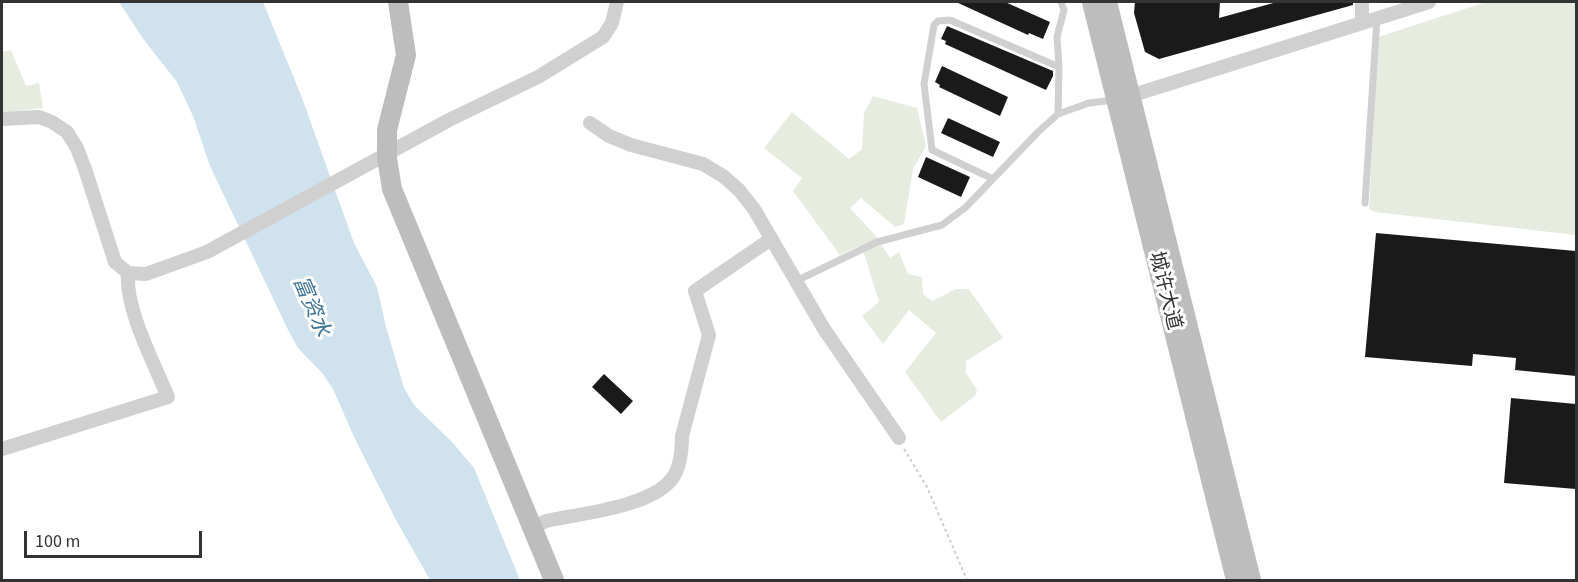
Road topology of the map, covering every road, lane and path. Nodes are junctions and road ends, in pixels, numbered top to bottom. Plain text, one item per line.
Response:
1 (398, 2) edge
2 (617, 2) edge
3 (1061, 2) edge
4 (1092, 2) edge
5 (1107, 2) edge
6 (1362, 2) edge
7 (1429, 2) edge
8 (1377, 18) junction
9 (1362, 23) junction
10 (1059, 67) junction
11 (1123, 98) junction
12 (1058, 114) junction
13 (2, 119) edge
14 (590, 123) dead end
15 (387, 154) junction
16 (993, 179) junction
17 (1365, 203) dead end
18 (771, 239) junction
19 (128, 273) junction
20 (796, 281) junction
21 (898, 438) joint
22 (2, 449) edge
23 (532, 528) junction
24 (554, 580) edge
25 (967, 580) edge
26 (1236, 580) edge
27 (1251, 580) edge

1 - 15 main road
2 - 15 street
3 - 10 lane
4 - 11 main road, 城许大道
5 - 11 main road, 城许大道
6 - 9 street
7 - 8 street
8 - 9 street
8 - 17 lane
9 - 11 street
10 - 12 lane
10 - 16 lane
11 - 12 lane
11 - 26 main road, 城许大道
11 - 27 main road, 城许大道
12 - 16 lane
13 - 19 street
14 - 18 street
15 - 19 street
15 - 23 main road
16 - 20 lane
18 - 20 street
18 - 23 street
19 - 22 street
20 - 21 street
21 - 25 path
23 - 24 main road

